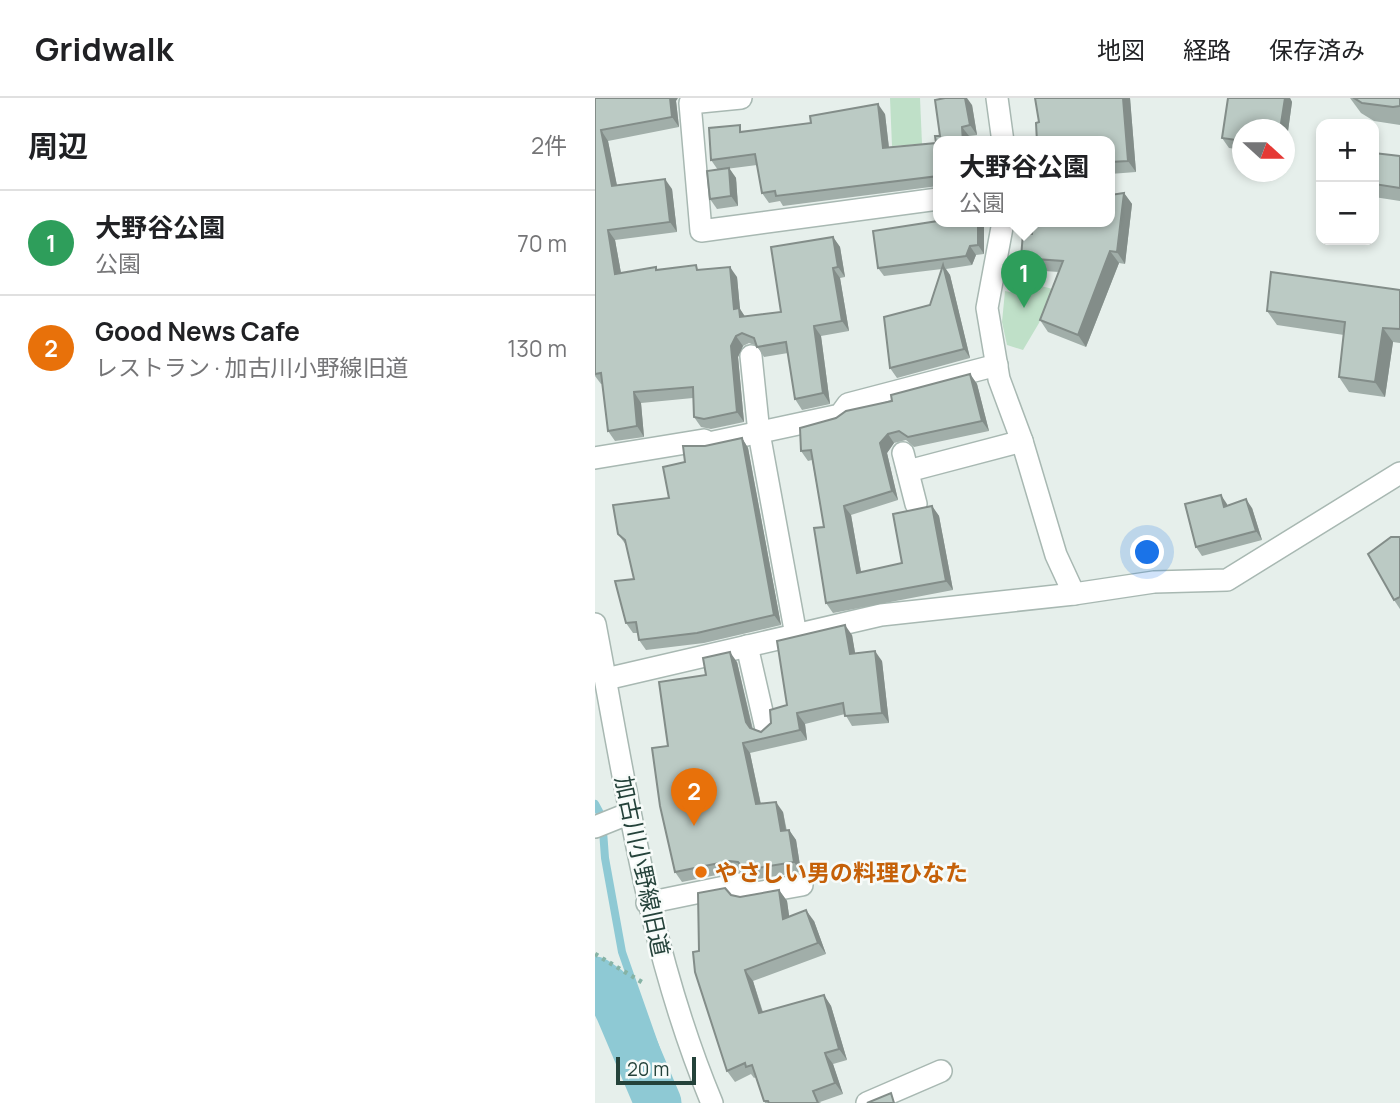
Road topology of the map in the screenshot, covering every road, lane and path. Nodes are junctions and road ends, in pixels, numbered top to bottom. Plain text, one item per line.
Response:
1 (741, 98) edge
2 (997, 98) edge
3 (1002, 136) edge
4 (933, 200) edge
5 (1002, 227) edge
6 (751, 356) dead end
7 (997, 365) junction
8 (759, 433) junction
9 (1022, 441) junction
10 (595, 458) edge
11 (1400, 473) edge
12 (916, 504) dead end
13 (1075, 594) junction
14 (595, 624) edge
15 (796, 635) junction
16 (747, 646) junction
17 (605, 679) junction
18 (767, 729) edge
19 (630, 813) junction
20 (595, 827) edge
21 (802, 885) dead end
22 (647, 903) junction
23 (595, 954) edge
24 (649, 986) dead end
25 (941, 1071) dead end
26 (712, 1103) edge
27 (867, 1103) edge

1 - 4 street
2 - 3 street
5 - 7 street
6 - 8 street
7 - 8 street
7 - 9 street
8 - 10 street
8 - 15 street
9 - 12 street
9 - 13 street
11 - 13 street
13 - 15 street
14 - 17 street, 加古川小野線旧道
15 - 16 street
16 - 17 street
16 - 18 street
17 - 19 street, 加古川小野線旧道
19 - 20 street
19 - 22 street, 加古川小野線旧道
21 - 22 street
22 - 26 street, 加古川小野線旧道
23 - 24 path
25 - 27 street

